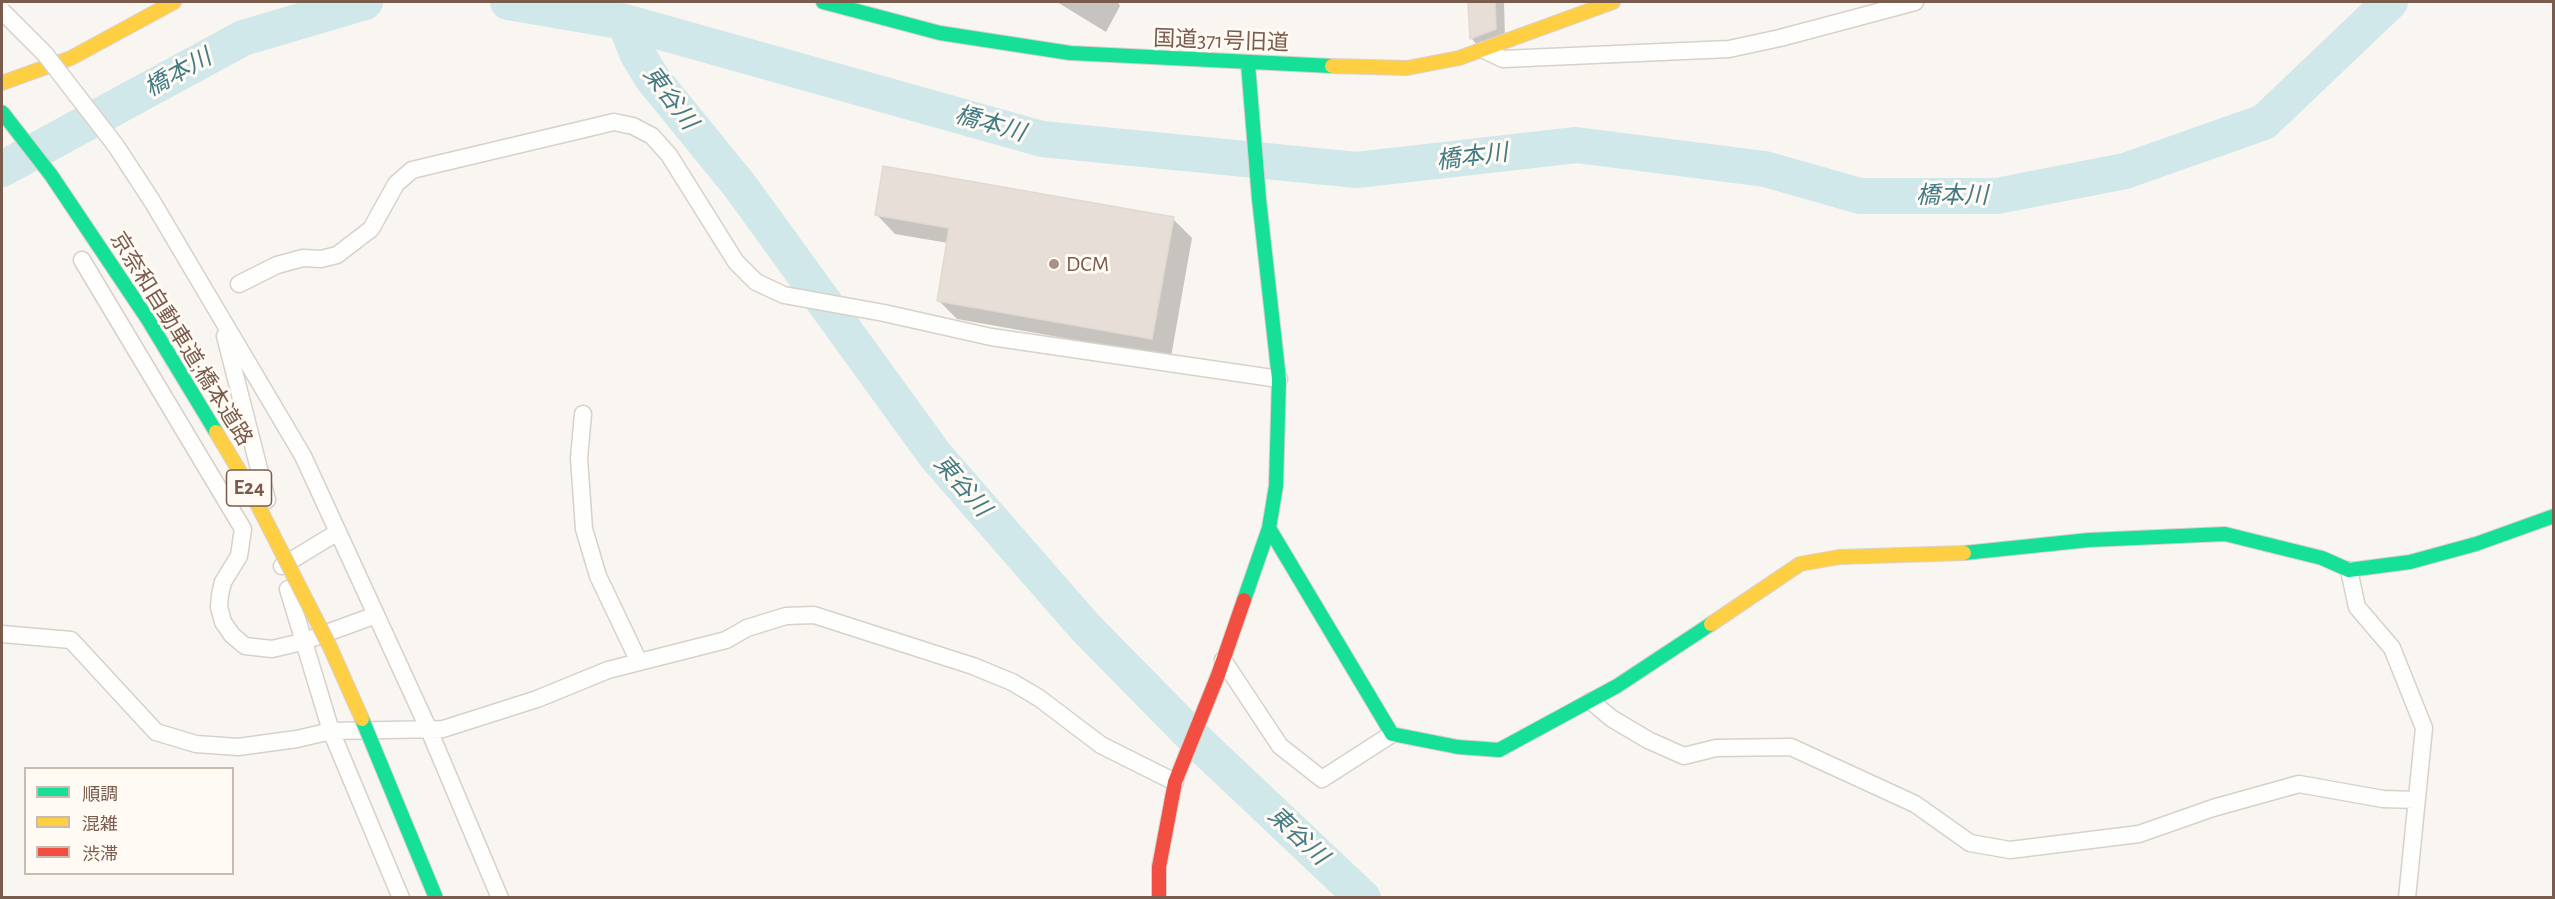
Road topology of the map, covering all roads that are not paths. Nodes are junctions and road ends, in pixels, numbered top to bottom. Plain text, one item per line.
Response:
1 (174, 2) edge
2 (823, 2) edge
3 (1613, 2) edge
4 (1915, 2) edge
5 (2, 11) edge
6 (1484, 50) junction
7 (1248, 64) junction
8 (2, 83) edge
9 (2, 112) edge
10 (82, 260) dead end
11 (239, 284) dead end
12 (220, 316) junction
13 (1280, 379) junction
14 (583, 414) dead end
15 (2553, 516) edge
16 (1269, 528) junction
17 (338, 532) junction
18 (281, 566) junction
19 (2349, 570) junction
20 (376, 615) junction
21 (2, 634) edge
22 (302, 642) junction
23 (639, 662) junction
24 (1221, 667) junction
25 (1591, 701) junction
26 (429, 730) junction
27 (331, 731) junction
28 (1392, 734) junction
29 (1175, 782) junction
30 (2416, 800) junction
31 (401, 897) edge
32 (436, 897) edge
33 (500, 897) edge
34 (1160, 897) edge
35 (2407, 897) edge

1 - 8 main road
2 - 7 main road, 国道371号旧道
3 - 6 main road, 国道371号旧道
4 - 6 street
5 - 12 street, bridge
6 - 7 main road, 国道371号旧道
7 - 13 main road
9 - 32 main road, 京奈和自動車道;橋本道路 / E24, bridge
10 - 22 street
11 - 13 street
12 - 17 street
12 - 18 street
13 - 16 main road
14 - 23 street
15 - 19 main road
16 - 24 main road
16 - 28 main road
17 - 18 street
17 - 20 street
18 - 22 street
19 - 25 main road
19 - 30 street
20 - 22 street
20 - 26 street
21 - 27 street
22 - 27 street
23 - 26 street
23 - 29 street
24 - 28 street
24 - 29 main road
25 - 28 main road
25 - 30 street
26 - 27 street
26 - 33 street
27 - 31 street
29 - 34 main road
30 - 35 street

